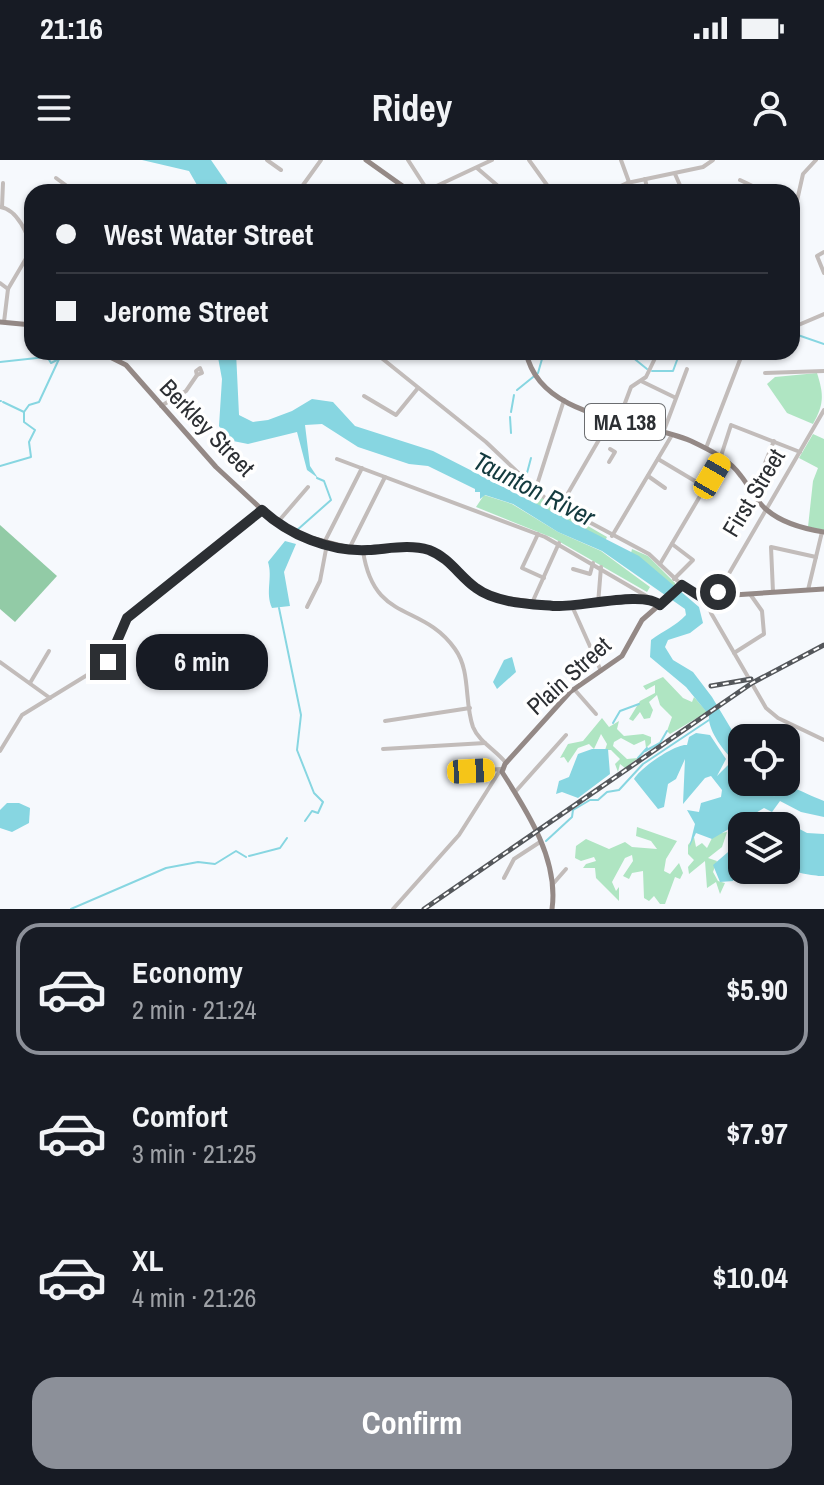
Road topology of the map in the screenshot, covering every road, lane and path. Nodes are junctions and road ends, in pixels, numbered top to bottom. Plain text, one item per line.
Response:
1 (267, 160) edge
2 (321, 160) edge
3 (366, 160) edge
4 (408, 160) edge
5 (492, 160) edge
6 (529, 160) edge
7 (713, 160) edge
8 (816, 160) edge
9 (622, 161) edge
10 (475, 168) junction
11 (281, 170) dead end
12 (675, 174) junction
13 (56, 178) dead end
14 (645, 179) junction
15 (740, 180) dead end
16 (629, 182) junction
17 (3, 183) dead end
18 (64, 184) edge
19 (304, 184) edge
20 (400, 184) edge
21 (423, 184) edge
22 (442, 184) edge
23 (497, 184) edge
24 (546, 184) edge
25 (625, 184) edge
26 (646, 184) edge
27 (679, 184) edge
28 (748, 184) edge
29 (800, 185) edge
30 (1, 207) edge
31 (24, 234) edge
32 (824, 252) edge
33 (24, 267) edge
34 (824, 273) edge
35 (0, 283) edge
36 (8, 291) junction
37 (824, 314) edge
38 (2, 322) edge
39 (24, 324) edge
40 (800, 324) edge
41 (115, 360) edge
42 (384, 360) edge
43 (529, 360) edge
44 (653, 360) edge
45 (740, 360) edge
46 (687, 369) dead end
47 (824, 371) edge
48 (765, 373) dead end
49 (197, 375) dead end
50 (641, 381) junction
51 (418, 388) junction
52 (364, 396) dead end
53 (674, 397) junction
54 (564, 400) junction
55 (160, 406) junction
56 (824, 410) edge
57 (615, 418) junction
58 (663, 433) junction
59 (672, 435) junction
60 (774, 441) junction
61 (706, 448) junction
62 (610, 449) dead end
63 (800, 452) junction
64 (722, 457) junction
65 (337, 459) dead end
66 (658, 459) junction
67 (609, 462) dead end
68 (362, 468) junction
69 (763, 468) dead end
70 (648, 476) junction
71 (385, 477) junction
72 (308, 487) dead end
73 (705, 487) junction
74 (536, 488) junction
75 (665, 488) dead end
76 (560, 507) junction
77 (262, 510) junction
78 (766, 510) junction
79 (277, 523) junction
80 (823, 532) edge
81 (538, 534) junction
82 (612, 536) junction
83 (559, 543) junction
84 (325, 544) junction
85 (672, 544) junction
86 (349, 549) junction
87 (363, 551) junction
88 (816, 557) junction
89 (593, 562) junction
90 (660, 564) junction
91 (601, 567) junction
92 (573, 569) dead end
93 (544, 578) junction
94 (674, 579) junction
95 (680, 588) junction
96 (824, 589) edge
97 (808, 590) junction
98 (773, 592) junction
99 (750, 594) junction
100 (716, 596) junction
101 (706, 597) junction
102 (650, 598) junction
103 (532, 603) junction
104 (598, 604) junction
105 (572, 606) junction
106 (659, 606) junction
107 (307, 607) dead end
108 (49, 651) dead end
109 (734, 653) junction
110 (0, 662) edge
111 (601, 671) junction
112 (30, 683) junction
113 (574, 689) junction
114 (50, 698) junction
115 (470, 708) junction
116 (596, 714) dead end
117 (385, 721) dead end
118 (566, 735) dead end
119 (824, 740) edge
120 (486, 743) junction
121 (383, 749) dead end
122 (0, 751) edge
123 (506, 763) junction
124 (501, 769) junction
125 (471, 771) dead end
126 (516, 791) junction
127 (540, 842) junction
128 (566, 869) dead end
129 (504, 878) dead end
130 (552, 885) junction
131 (393, 909) edge
132 (553, 909) edge

1 - 11 street
2 - 19 street
3 - 20 main road
4 - 21 street
5 - 10 street
6 - 24 street
7 - 12 street
8 - 29 street
9 - 16 street
10 - 22 street
10 - 23 street
12 - 14 street
12 - 27 street
13 - 18 street
14 - 16 street
14 - 26 street
15 - 28 street
16 - 25 street
17 - 30 street
30 - 31 street
32 - 34 street
33 - 36 street
35 - 36 street
36 - 38 street
37 - 40 street
38 - 39 main road
41 - 55 main road, Berkley Street
42 - 51 street
43 - 54 main road, MA 138
44 - 50 street
45 - 61 street
46 - 53 street
47 - 48 street
49 - 55 street
50 - 53 street
50 - 57 street
51 - 52 street
51 - 74 street
53 - 58 street
54 - 57 main road, MA 138
54 - 74 street
55 - 77 main road, Berkley Street
56 - 63 street, First Street
57 - 58 main road, MA 138
57 - 76 street
58 - 59 main road, MA 138
59 - 61 main road, MA 138
59 - 66 street
60 - 63 street
60 - 64 street
60 - 69 street
61 - 64 main road, MA 138
62 - 67 street
63 - 78 street, First Street
64 - 73 street
64 - 78 main road, MA 138
65 - 68 street
66 - 70 street
66 - 73 street
68 - 71 street
68 - 84 street
70 - 75 street
70 - 82 street
71 - 81 street
71 - 86 street
72 - 79 street
73 - 85 street
74 - 76 street
76 - 82 street
77 - 79 main road, Berkley Street
77 - 114 street
78 - 80 main road, MA 138
78 - 100 street, First Street
79 - 84 main road, Berkley Street
80 - 88 street
81 - 83 street
81 - 93 street
82 - 90 street
83 - 89 street
83 - 93 street
84 - 86 main road, Berkley Street
84 - 107 street
85 - 90 street
85 - 94 street
86 - 87 main road, Berkley Street
87 - 103 main road, Berkley Street
87 - 115 street
88 - 97 street
88 - 98 street
89 - 91 street
89 - 92 street
90 - 94 street
91 - 102 street
91 - 104 street
93 - 103 street
94 - 95 street
95 - 101 main road
95 - 106 main road, Plain Street
96 - 97 main road
97 - 98 main road
98 - 99 main road
99 - 100 main road
99 - 109 street
100 - 101 main road
101 - 109 street
102 - 104 main road, Berkley Street
102 - 106 main road
103 - 105 main road, Berkley Street
104 - 105 main road, Berkley Street
105 - 111 street
106 - 111 main road, Plain Street
108 - 112 street
109 - 119 street
110 - 112 street
111 - 113 main road, Plain Street
112 - 114 street
113 - 116 street
113 - 123 main road, Plain Street
114 - 122 street
115 - 117 street
115 - 120 street
118 - 126 street
120 - 121 street
120 - 123 street
123 - 124 main road, Plain Street
124 - 125 street
124 - 126 main road
124 - 131 street, Plain Street
126 - 127 main road
127 - 129 street
127 - 130 main road
128 - 130 street
130 - 132 main road

